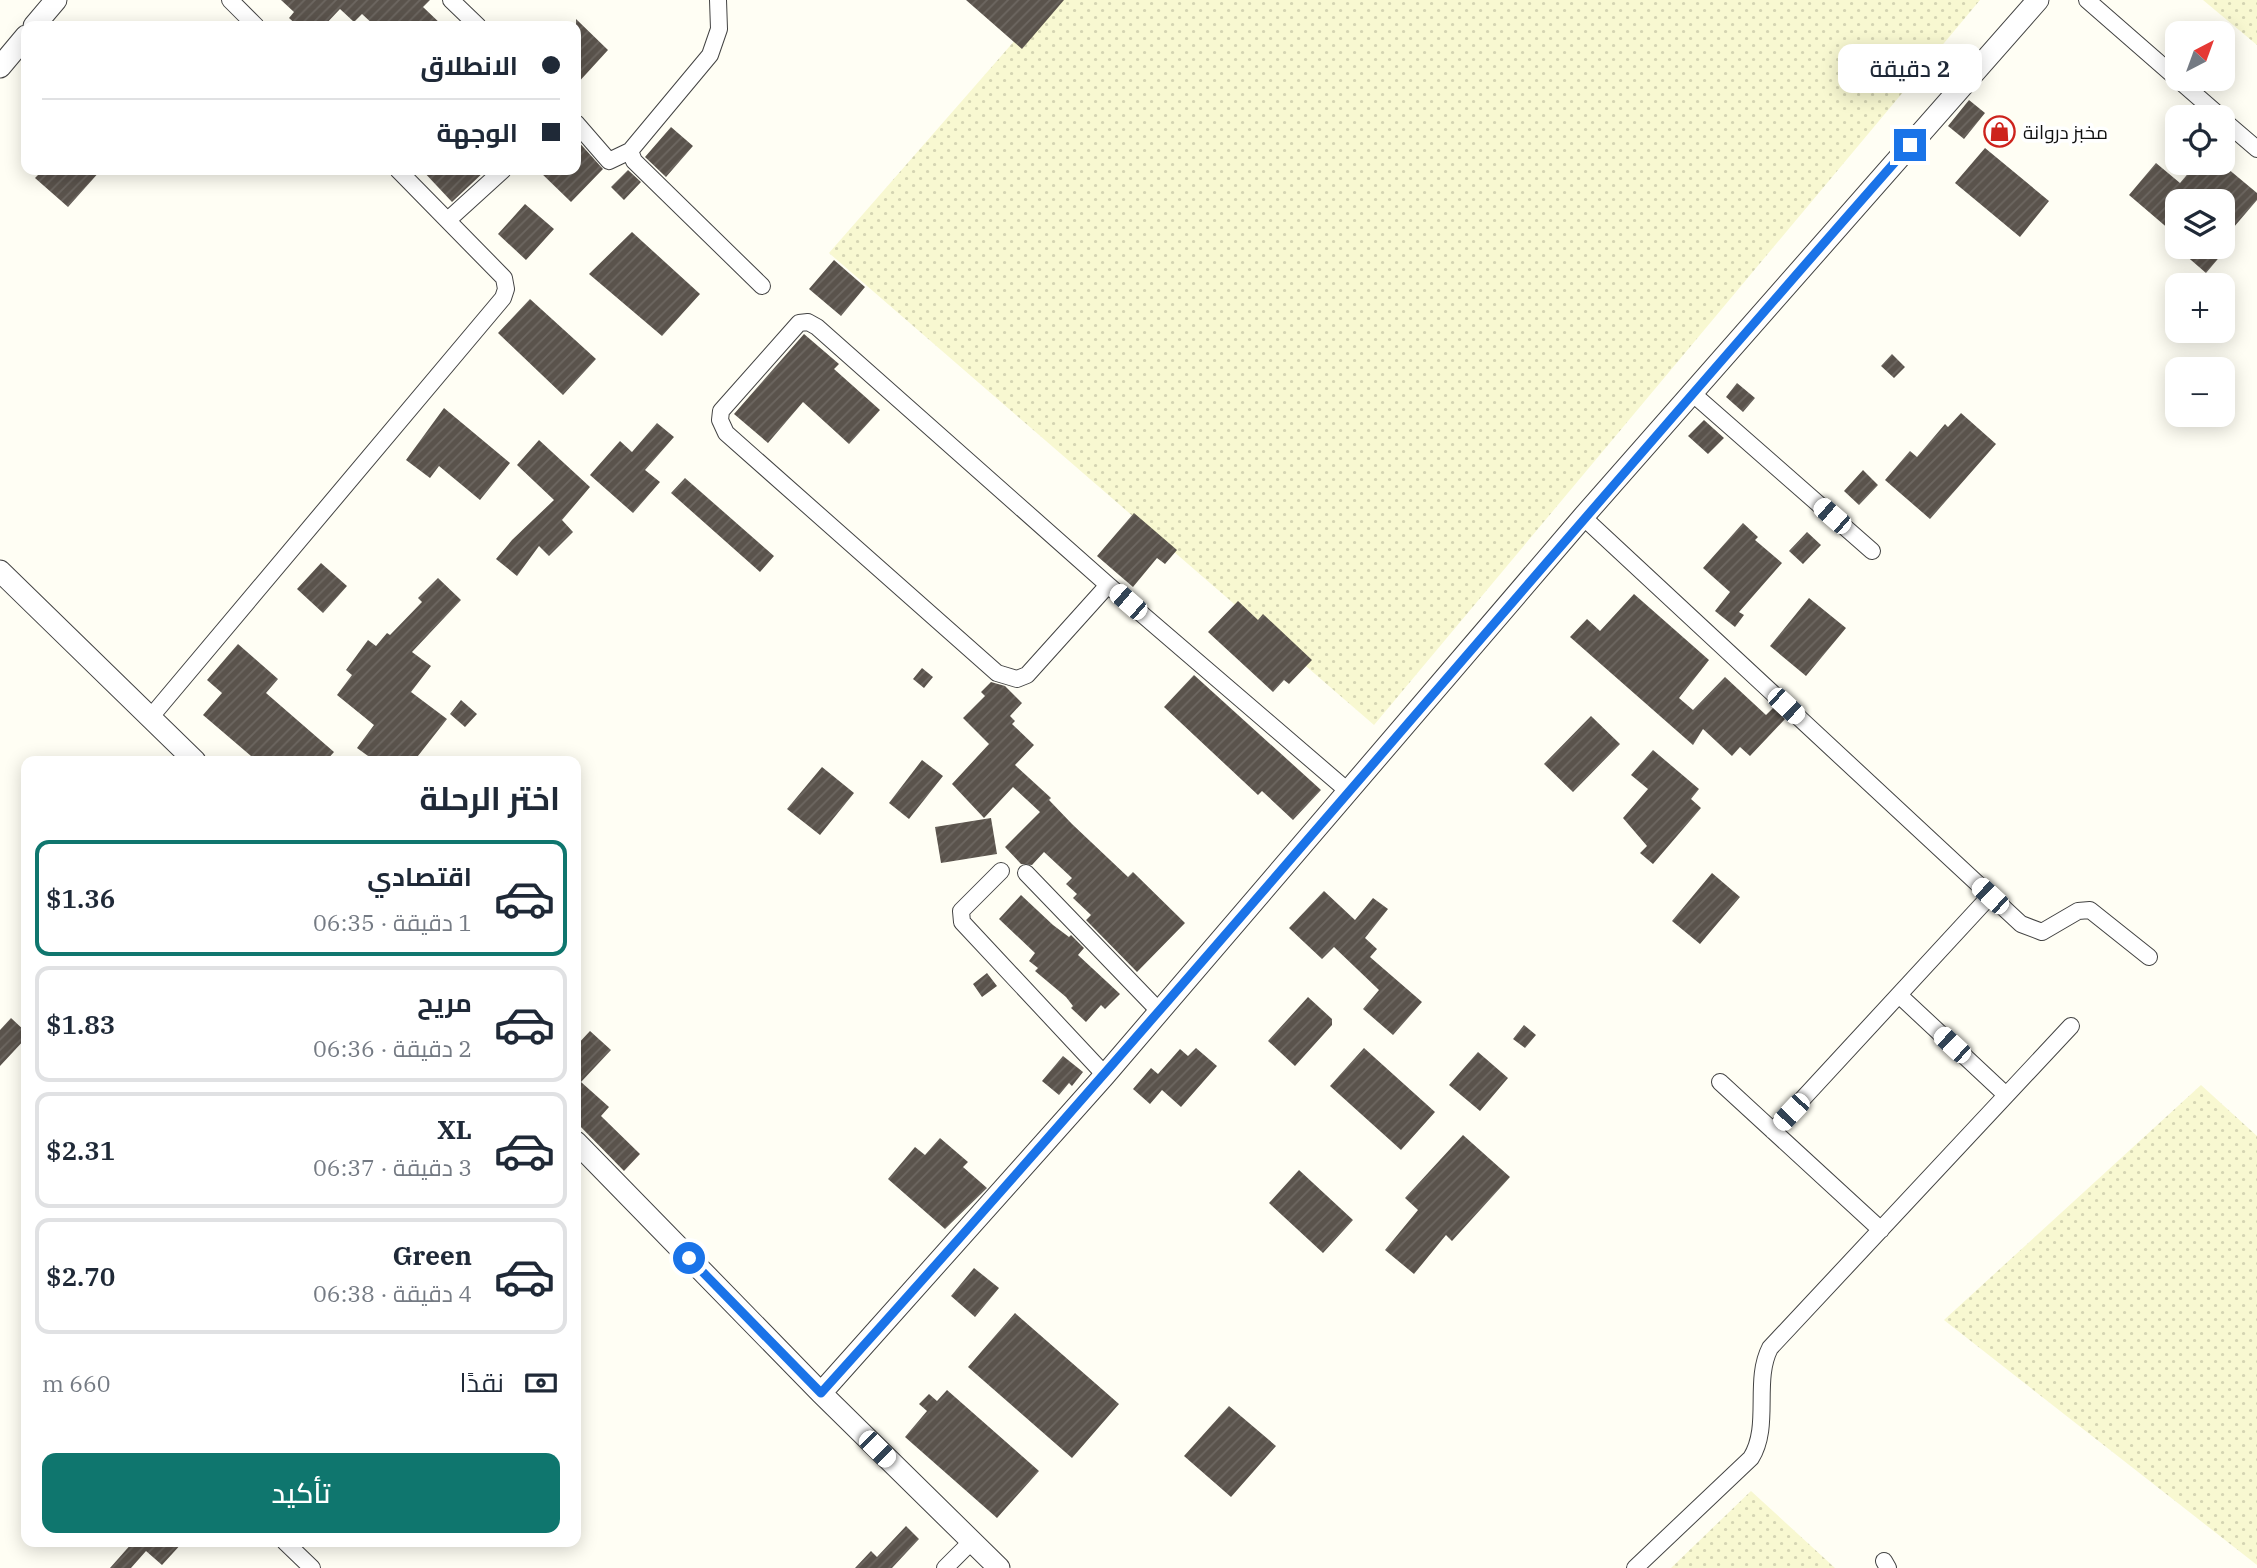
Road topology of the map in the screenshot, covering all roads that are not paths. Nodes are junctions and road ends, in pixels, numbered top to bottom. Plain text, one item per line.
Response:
1 (56, 0) edge
2 (230, 0) edge
3 (451, 0) edge
4 (718, 0) edge
5 (2038, 0) edge
6 (2087, 0) edge
7 (38, 21) edge
8 (251, 21) edge
9 (473, 21) edge
10 (21, 42) edge
11 (0, 67) edge
12 (2207, 105) edge
13 (581, 129) edge
14 (2235, 130) edge
15 (2257, 149) edge
16 (630, 151) junction
17 (403, 175) edge
18 (498, 175) edge
19 (448, 220) junction
20 (762, 286) dead end
21 (1692, 393) junction
22 (1583, 517) junction
23 (1872, 551) dead end
24 (0, 571) edge
25 (1108, 585) junction
26 (149, 719) junction
27 (190, 756) edge
28 (1349, 792) junction
29 (1001, 871) dead end
30 (1026, 873) dead end
31 (1990, 896) junction
32 (2149, 957) dead end
33 (1899, 995) junction
34 (1160, 1012) junction
35 (2071, 1026) dead end
36 (1105, 1075) junction
37 (1720, 1082) dead end
38 (2006, 1095) junction
39 (1773, 1131) junction
40 (581, 1147) edge
41 (1881, 1230) junction
42 (821, 1393) junction
43 (971, 1542) junction
44 (290, 1547) edge
45 (312, 1568) edge
46 (945, 1568) edge
47 (999, 1568) edge
48 (1635, 1568) edge

1 - 7 street
2 - 8 street
3 - 9 street
4 - 16 street
5 - 21 street
6 - 12 street
10 - 11 street
13 - 16 street
14 - 15 street
16 - 20 street
17 - 19 street
18 - 19 street
19 - 26 street
21 - 22 street
21 - 23 street
22 - 28 street
22 - 31 street
24 - 26 street
25 - 25 street
25 - 28 street
26 - 27 street
28 - 34 street
29 - 36 street
30 - 34 street
31 - 32 street
31 - 33 street
33 - 38 street
33 - 39 street
34 - 36 street
35 - 38 street
36 - 42 street
37 - 39 street
38 - 41 street
39 - 41 street
40 - 42 street
41 - 48 street
42 - 43 street
43 - 46 street
43 - 47 street
44 - 45 street

